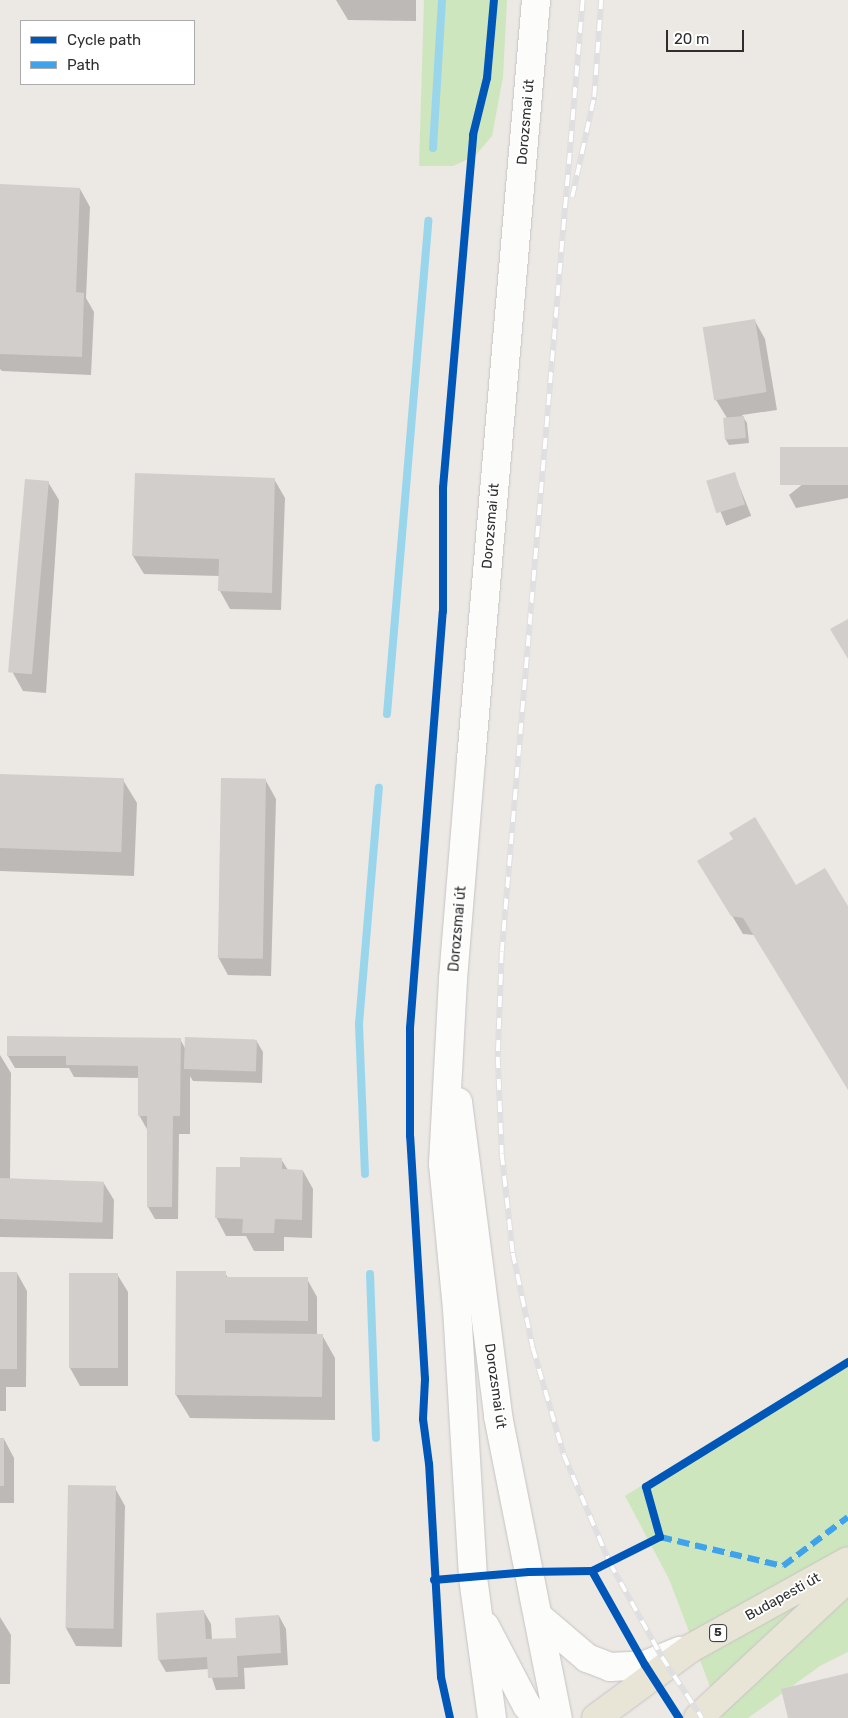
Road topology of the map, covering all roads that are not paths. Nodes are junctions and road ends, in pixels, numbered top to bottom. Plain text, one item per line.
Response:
1 (536, 0) edge
2 (450, 1051) junction
3 (848, 1561) edge
4 (848, 1578) edge
5 (478, 1611) junction
6 (540, 1618) junction
7 (691, 1648) junction
8 (492, 1718) edge
9 (538, 1718) edge
10 (558, 1718) edge
11 (596, 1718) edge
12 (698, 1718) edge

1 - 2 main road, Dorozsmai út
2 - 5 main road, Dorozsmai út
2 - 6 main road, Dorozsmai út
3 - 7 main road, Budapesti út / 5
4 - 12 main road, Budapesti út
5 - 8 main road, Dorozsmai út
5 - 9 main road
6 - 7 main road
6 - 10 main road, Dorozsmai út
7 - 11 main road, Budapesti út / 5

